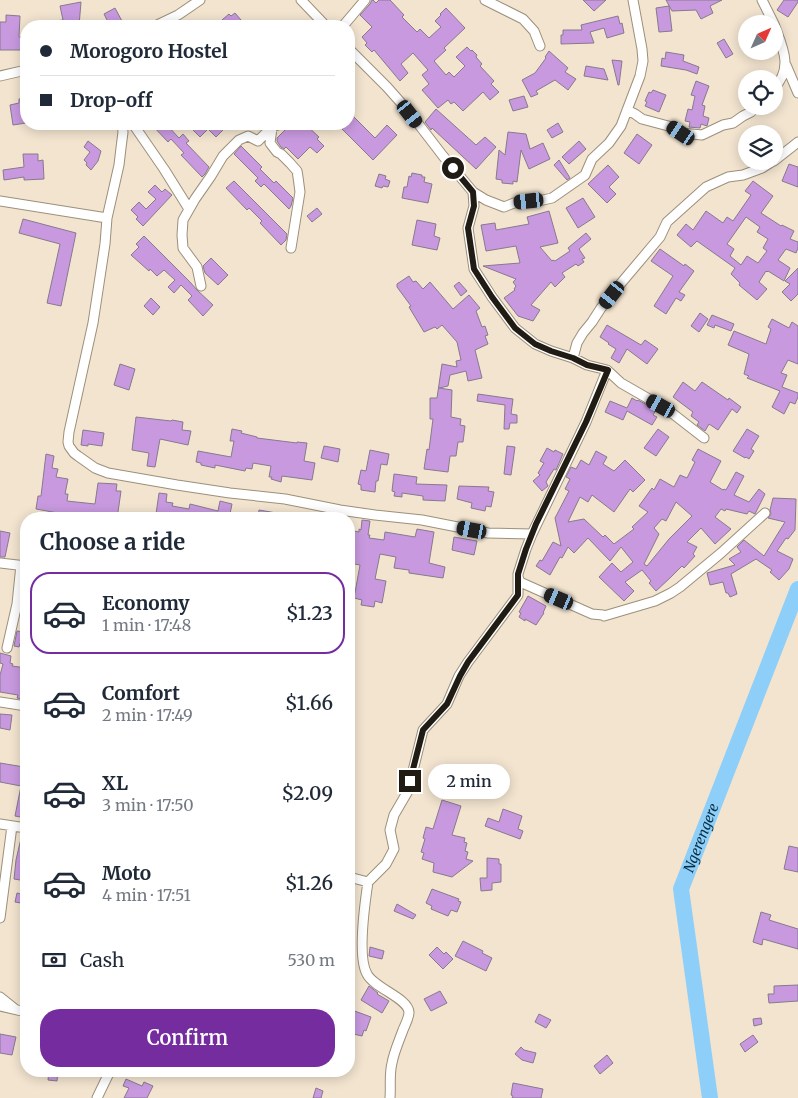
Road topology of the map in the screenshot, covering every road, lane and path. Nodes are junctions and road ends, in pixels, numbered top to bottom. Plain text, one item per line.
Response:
1 (200, 0) edge
2 (301, 0) edge
3 (365, 0) edge
4 (485, 0) edge
5 (633, 0) edge
6 (762, 0) edge
7 (770, 15) edge
8 (168, 20) edge
9 (320, 20) edge
10 (348, 20) edge
11 (540, 46) dead end
12 (783, 47) edge
13 (355, 55) edge
14 (786, 65) junction
15 (20, 71) edge
16 (783, 73) edge
17 (0, 76) edge
18 (798, 93) edge
19 (627, 110) junction
20 (745, 115) edge
21 (123, 130) edge
22 (137, 130) edge
23 (271, 130) edge
24 (275, 130) edge
25 (798, 142) edge
26 (783, 153) edge
27 (756, 170) edge
28 (473, 192) junction
29 (0, 201) edge
30 (189, 209) junction
31 (107, 218) junction
32 (291, 248) dead end
33 (201, 286) dead end
34 (573, 358) junction
35 (608, 370) junction
36 (704, 438) dead end
37 (354, 512) edge
38 (355, 512) edge
39 (765, 513) dead end
40 (532, 534) junction
41 (0, 563) edge
42 (20, 566) edge
43 (518, 577) junction
44 (20, 585) edge
45 (7, 648) dead end
46 (0, 702) edge
47 (20, 705) edge
48 (0, 824) edge
49 (12, 826) junction
50 (20, 827) edge
51 (355, 879) edge
52 (368, 882) junction
53 (0, 918) edge
54 (0, 997) edge
55 (0, 1006) edge
56 (20, 1010) edge
57 (20, 1011) edge
58 (107, 1077) edge
59 (97, 1098) edge
60 (390, 1098) edge

1 - 8 street
2 - 9 street
3 - 10 street
4 - 11 street
5 - 19 street
6 - 7 street
12 - 14 street
13 - 28 street
14 - 16 street
14 - 18 street
15 - 17 street
19 - 20 street
19 - 28 street
21 - 31 street
22 - 30 street
23 - 30 street
24 - 32 street
25 - 26 street
27 - 34 street
28 - 34 street
29 - 31 street
30 - 33 street
31 - 37 street
34 - 35 street
35 - 36 street
35 - 40 street
38 - 40 street
39 - 43 street
40 - 43 street
41 - 42 street
43 - 52 street
44 - 45 street
46 - 47 street
48 - 49 street
49 - 50 street
49 - 53 street
51 - 52 street
52 - 60 street
54 - 56 street
55 - 57 street
58 - 59 street

